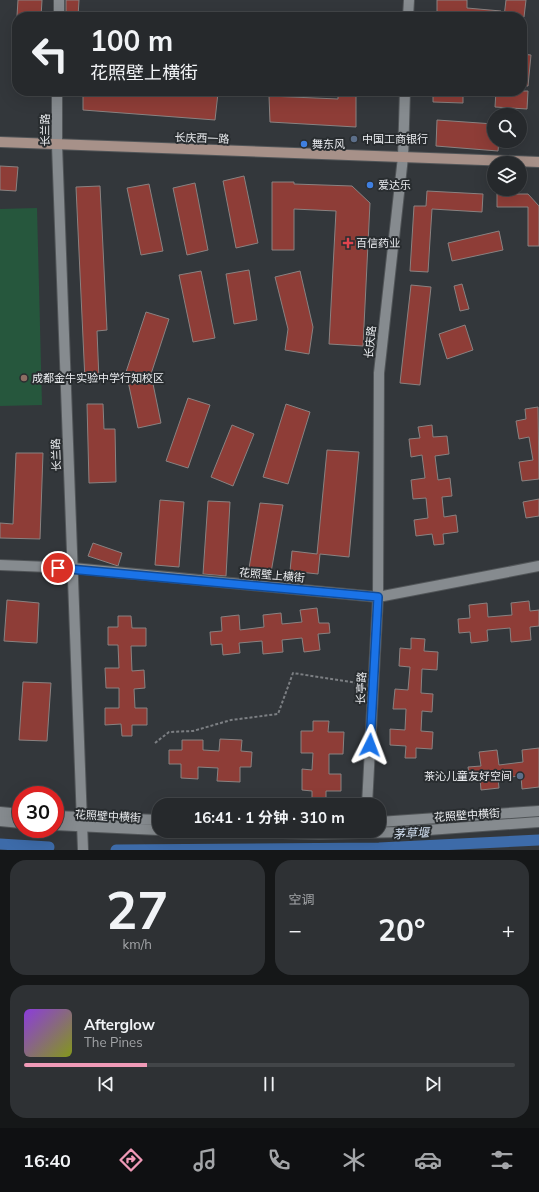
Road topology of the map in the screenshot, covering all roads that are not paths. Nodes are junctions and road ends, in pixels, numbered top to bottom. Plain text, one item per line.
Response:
1 (59, 0) edge
2 (409, 0) edge
3 (58, 12) edge
4 (408, 12) edge
5 (57, 96) edge
6 (405, 96) edge
7 (0, 142) edge
8 (57, 145) junction
9 (403, 157) junction
10 (539, 162) edge
11 (0, 565) edge
12 (539, 566) edge
13 (73, 568) junction
14 (378, 597) junction
15 (367, 798) edge
16 (539, 811) edge
17 (0, 812) edge
18 (12, 813) edge
19 (64, 818) edge
20 (152, 820) edge
21 (0, 822) edge
22 (82, 822) junction
23 (386, 822) edge
24 (539, 822) edge
25 (12, 823) edge
26 (64, 824) edge
27 (152, 829) edge
28 (386, 832) edge
29 (83, 850) edge

1 - 3 street
2 - 4 street
5 - 8 street, 长兰路
6 - 9 street, 长庆路
7 - 8 main road, 长庆西一路
8 - 9 main road, 长庆西一路
8 - 13 street, 长兰路
9 - 10 main road, 长庆西一路
9 - 14 street, 长庆路
11 - 13 street, 花照壁上横街
12 - 14 street, 花照壁上横街
13 - 14 street, 花照壁上横街
13 - 22 street, 长兰路
14 - 15 street, 长亭路
16 - 23 street, 花照壁中横街
17 - 18 street
19 - 22 street, 花照壁中横街
20 - 22 street, 花照壁中横街
21 - 25 street
22 - 26 street, 花照壁中横街
22 - 27 street, 花照壁中横街
22 - 29 street, 长兰路
24 - 28 street, 花照壁中横街

